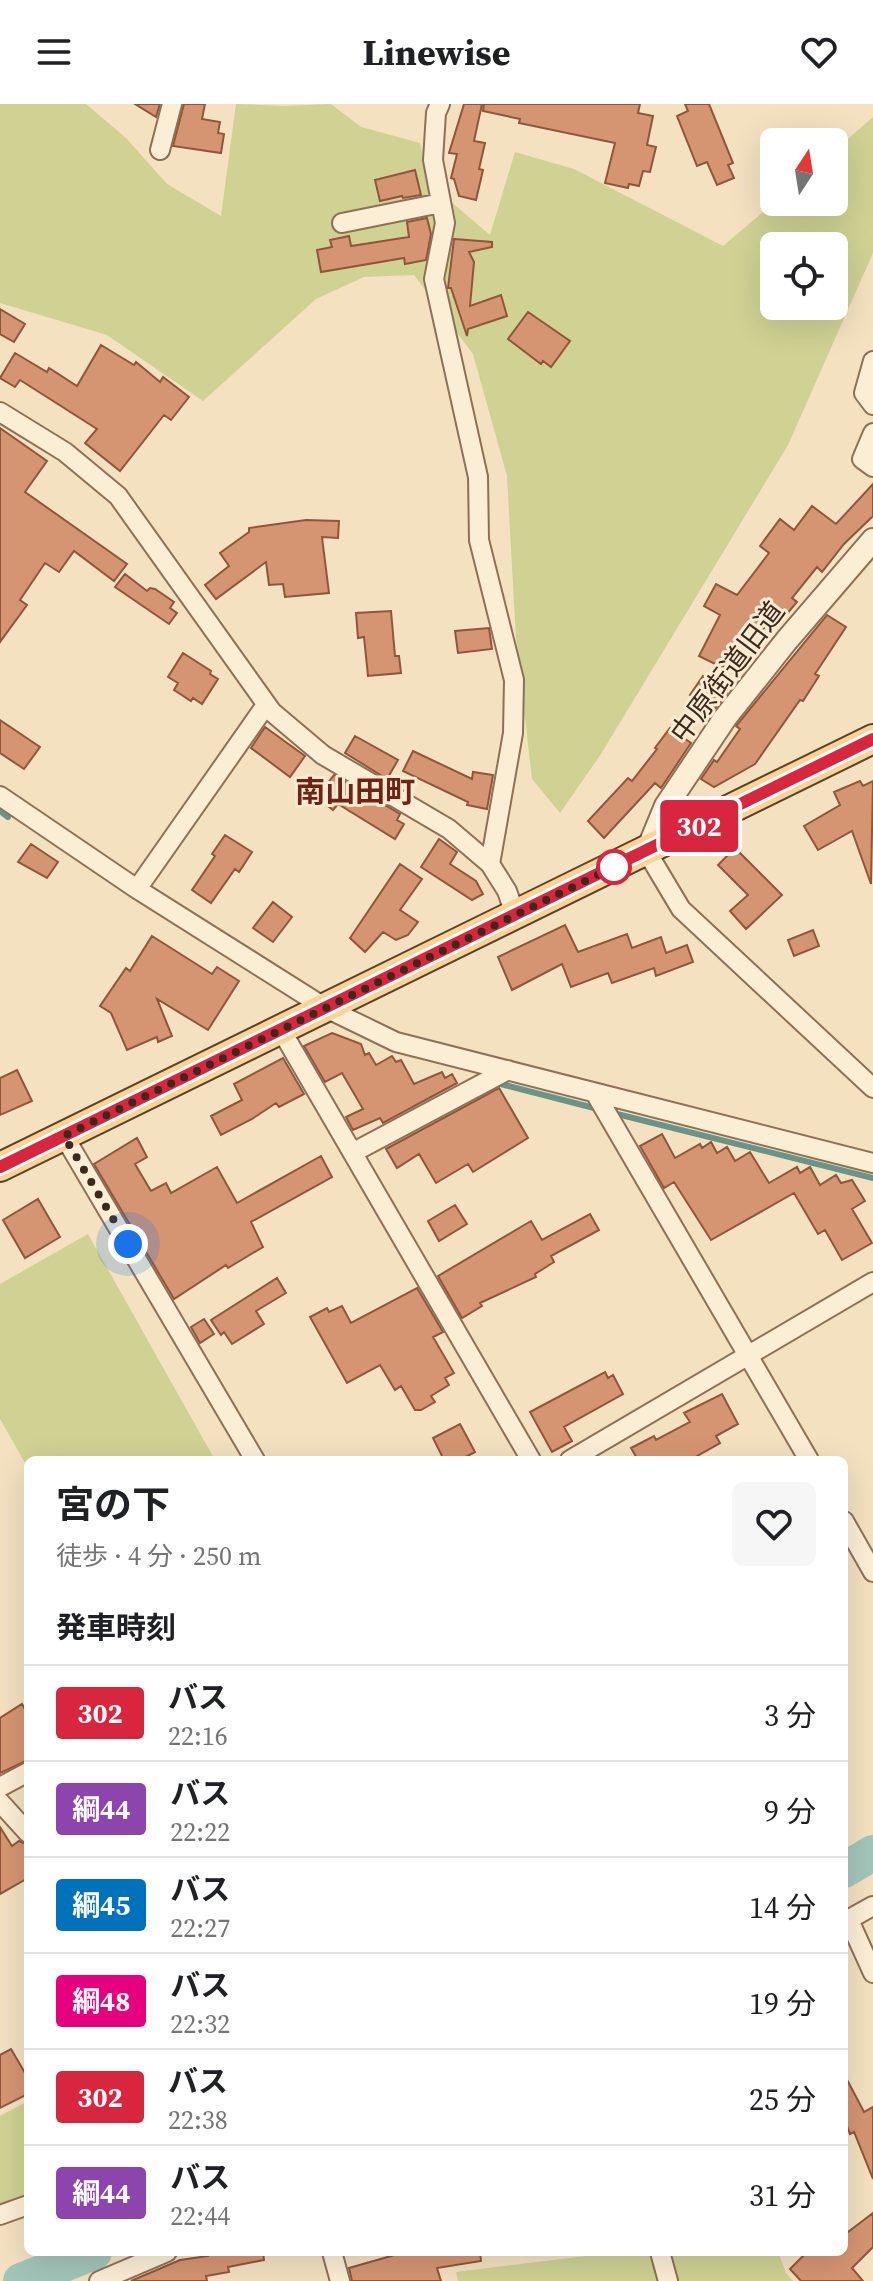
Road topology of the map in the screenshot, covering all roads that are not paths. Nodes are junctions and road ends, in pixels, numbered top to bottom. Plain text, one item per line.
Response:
1 (172, 104) edge
2 (440, 104) edge
3 (160, 150) dead end
4 (441, 203) junction
5 (342, 223) dead end
6 (873, 361) edge
7 (873, 405) edge
8 (0, 412) edge
9 (873, 433) edge
10 (873, 467) edge
11 (873, 540) edge
12 (266, 705) junction
13 (873, 739) edge
14 (0, 796) edge
15 (647, 852) junction
16 (490, 864) junction
17 (137, 889) junction
18 (515, 914) junction
19 (324, 1007) junction
20 (280, 1028) junction
21 (508, 1070) junction
22 (873, 1088) edge
23 (596, 1095) junction
24 (64, 1136) junction
25 (354, 1152) junction
26 (873, 1163) edge
27 (0, 1167) edge
28 (873, 1282) edge
29 (748, 1354) junction
30 (253, 1456) edge
31 (529, 1456) edge
32 (577, 1456) edge
33 (807, 1456) edge
34 (848, 1528) edge
35 (873, 1572) edge
36 (24, 1774) edge
37 (0, 1787) edge
38 (0, 1802) edge
39 (24, 1829) edge
40 (873, 1906) edge
41 (848, 1920) edge
42 (848, 1925) edge
43 (873, 1973) edge
44 (24, 2206) edge
45 (0, 2215) edge
46 (158, 2256) edge
47 (333, 2256) edge
48 (661, 2256) edge
49 (99, 2281) edge
50 (340, 2281) edge
51 (668, 2281) edge

1 - 3 street
2 - 4 street
4 - 5 street
4 - 16 street
6 - 7 street
8 - 12 street
9 - 10 street
11 - 15 street, 中原街道旧道
12 - 16 street
12 - 17 street
13 - 15 main road
14 - 17 street
15 - 18 main road
15 - 22 street
16 - 18 street
17 - 19 street
18 - 19 main road
19 - 20 main road
19 - 21 street
20 - 24 main road
20 - 25 street
21 - 23 street
21 - 25 street
23 - 26 street
23 - 29 street
24 - 27 main road
24 - 30 street
25 - 31 street
28 - 29 street
29 - 32 street
29 - 33 street
34 - 35 street
36 - 37 street
38 - 39 street
40 - 41 street
42 - 43 street
44 - 45 street
46 - 49 street
47 - 50 street
48 - 51 street

